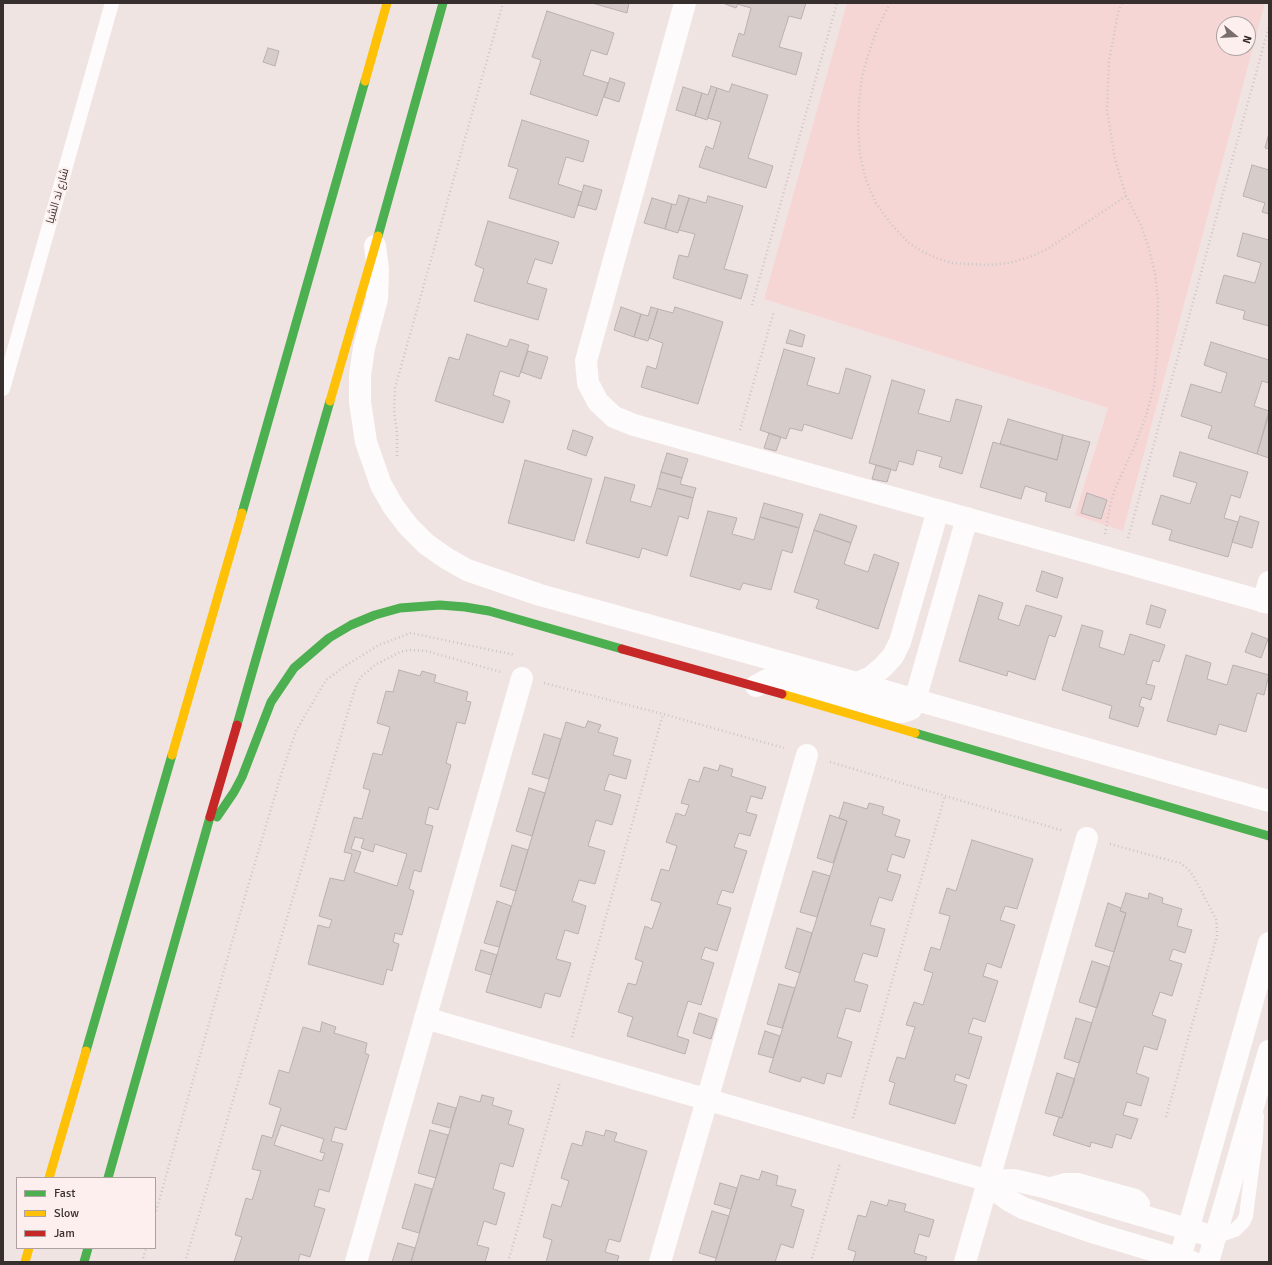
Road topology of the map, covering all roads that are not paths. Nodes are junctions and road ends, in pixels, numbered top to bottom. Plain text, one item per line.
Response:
1 (112, 3) edge
2 (387, 3) edge
3 (443, 3) edge
4 (685, 3) edge
5 (375, 246) junction
6 (3, 389) edge
7 (938, 510) junction
8 (967, 518) junction
9 (1267, 596) edge
10 (522, 678) road end
11 (857, 683) junction
12 (756, 686) junction
13 (915, 700) junction
14 (807, 755) road end
15 (1269, 801) edge
16 (206, 832) junction
17 (1269, 836) edge
18 (1087, 838) road end
19 (1269, 943) edge
20 (425, 1018) junction
21 (1269, 1051) edge
22 (707, 1100) junction
23 (49, 1177) edge
24 (108, 1177) edge
25 (989, 1181) junction
26 (1188, 1229) junction
27 (1215, 1237) junction
28 (29, 1249) edge
29 (88, 1249) edge
30 (1184, 1261) edge
31 (25, 1262) edge
32 (84, 1262) edge
33 (356, 1262) edge
34 (660, 1262) edge
35 (965, 1262) edge
36 (1208, 1262) edge

1 - 6 lane, شارع ند الشبا
2 - 23 main road
3 - 5 main road
4 - 7 street
5 - 11 street
5 - 16 main road
7 - 8 street
7 - 11 street
8 - 9 street
8 - 13 street
10 - 20 street
11 - 13 street
12 - 13 street
12 - 16 main road
12 - 17 main road
13 - 15 street
14 - 22 street
16 - 24 main road
18 - 25 street
19 - 26 street
20 - 22 street
20 - 33 street
21 - 27 street
22 - 25 street
22 - 34 street
25 - 26 street
25 - 30 street
25 - 35 street
26 - 27 street
26 - 30 street
27 - 36 street
28 - 31 main road
29 - 32 main road

